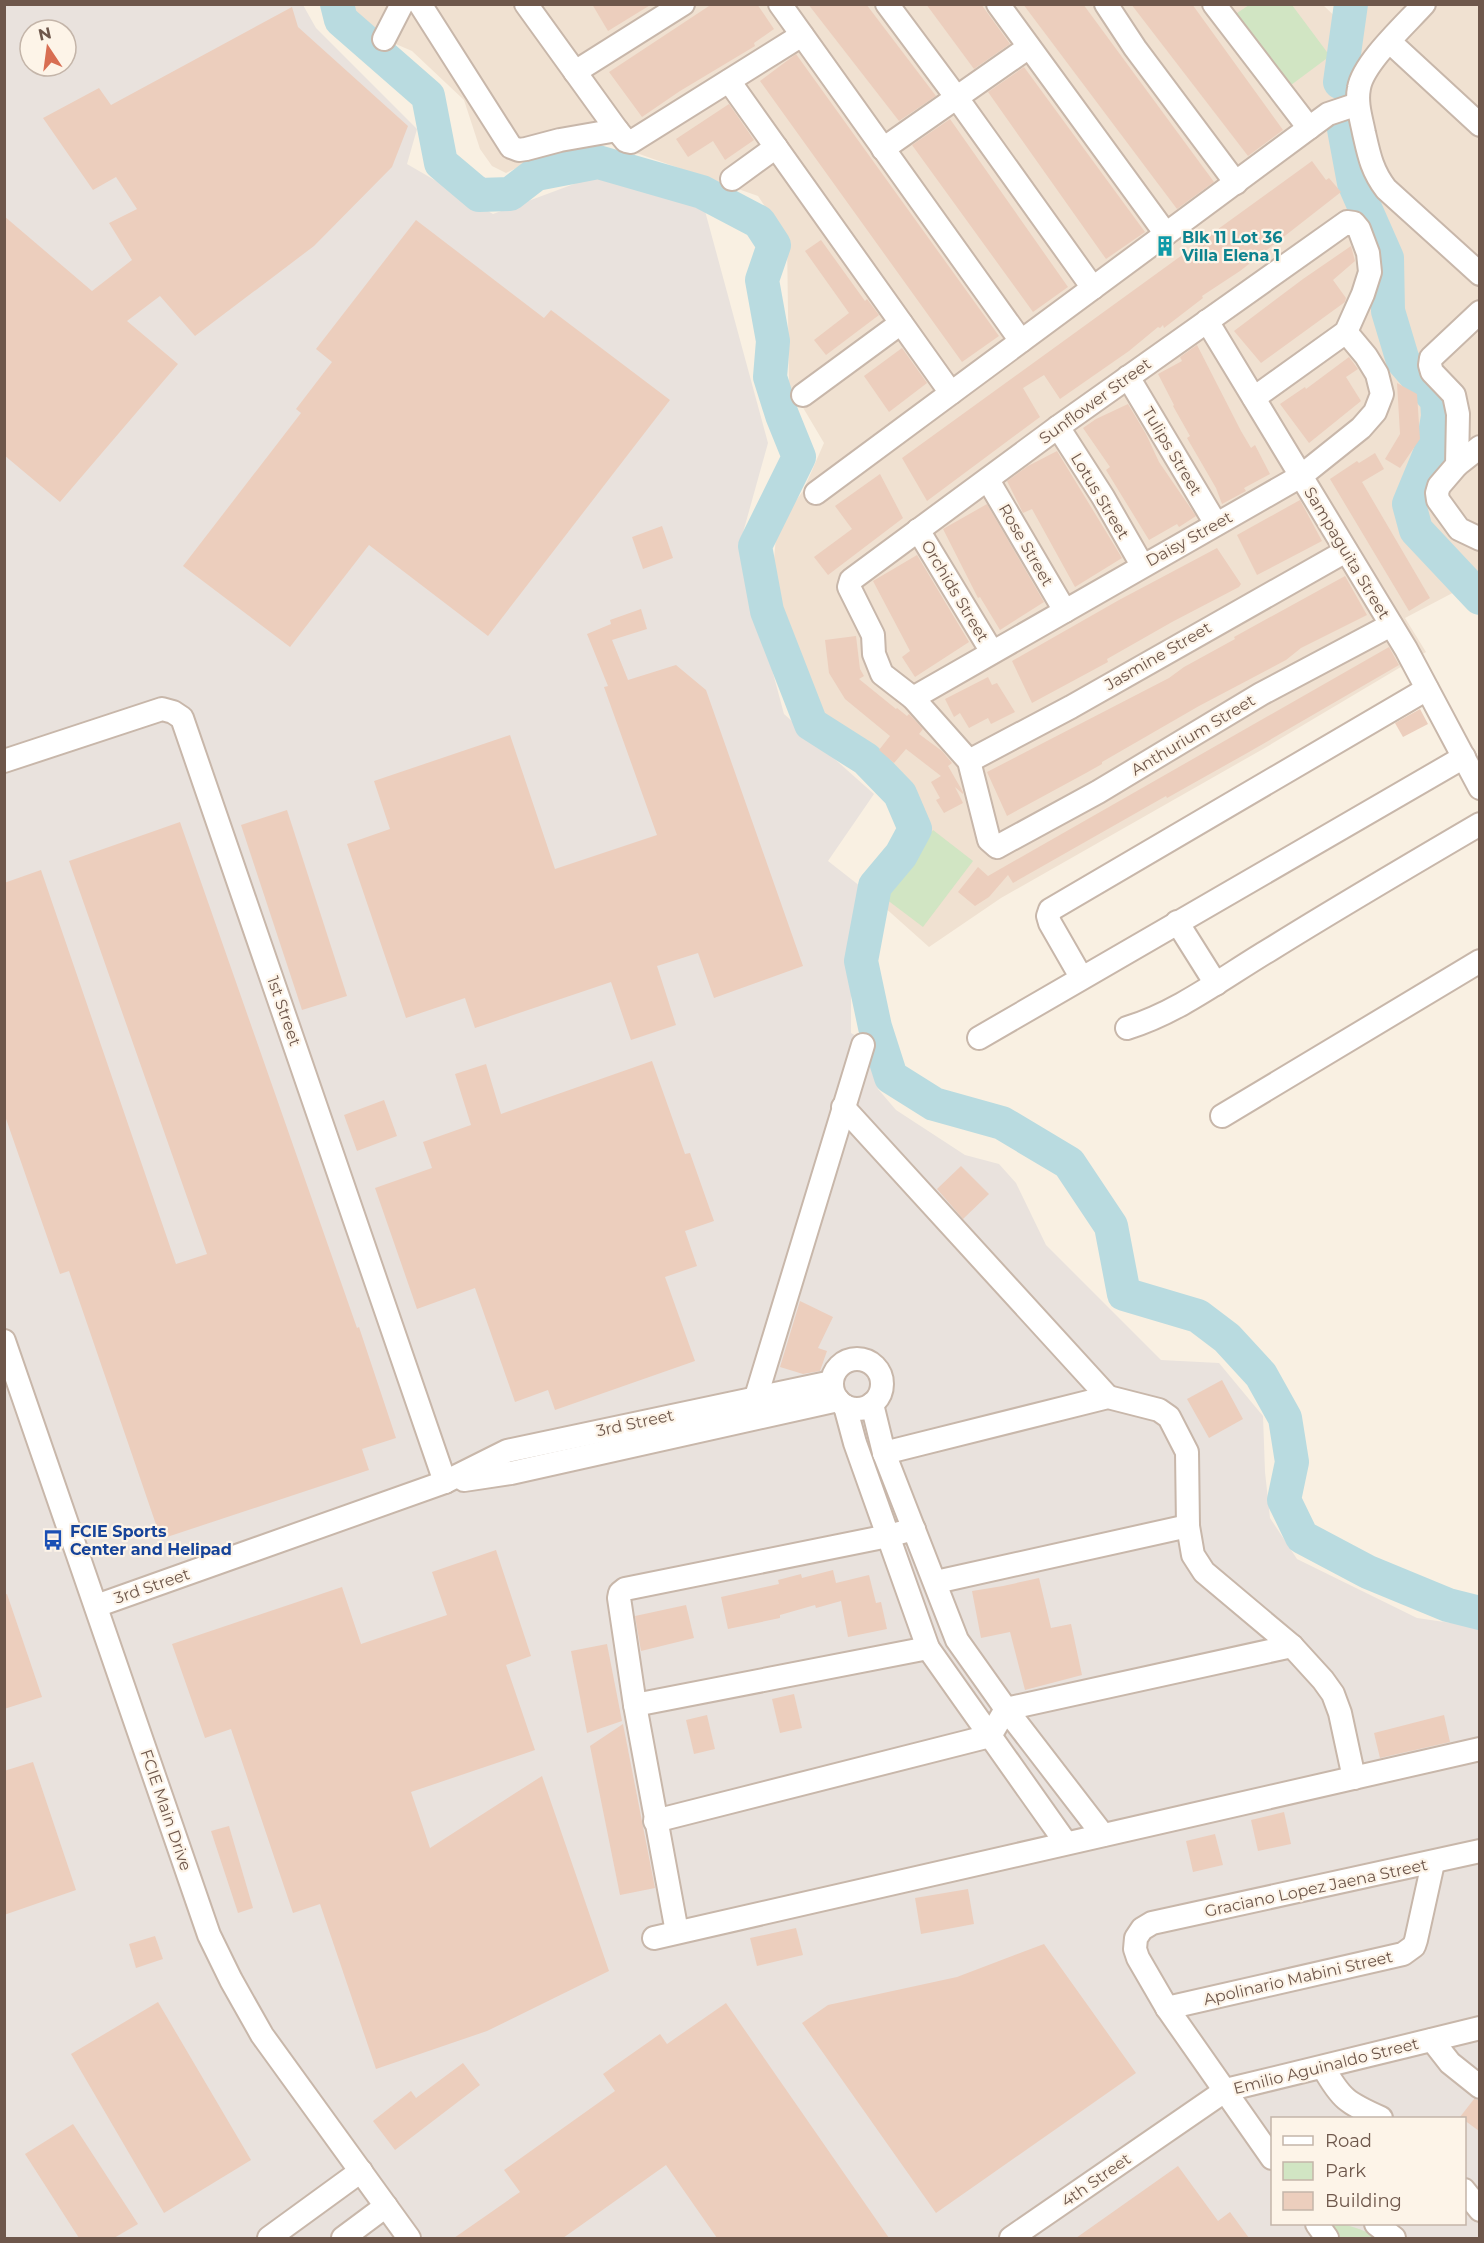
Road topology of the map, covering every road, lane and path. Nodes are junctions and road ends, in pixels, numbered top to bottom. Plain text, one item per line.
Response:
1 (402, 4) edge
2 (420, 4) edge
3 (526, 4) edge
4 (683, 4) edge
5 (780, 4) edge
6 (888, 4) edge
7 (998, 4) edge
8 (1106, 4) edge
9 (1214, 4) edge
10 (1424, 4) edge
11 (801, 35) junction
12 (384, 39) dead end
13 (1390, 42) junction
14 (1029, 46) junction
15 (575, 72) junction
16 (729, 81) junction
17 (957, 98) junction
18 (1344, 108) junction
19 (1479, 124) edge
20 (1309, 128) junction
21 (622, 136) junction
22 (776, 147) junction
23 (883, 149) junction
24 (732, 179) dead end
25 (1236, 183) junction
26 (1166, 234) junction
27 (1479, 274) edge
28 (1093, 288) junction
29 (1479, 312) edge
30 (1207, 321) junction
31 (901, 323) junction
32 (1346, 332) junction
33 (1021, 341) junction
34 (1128, 377) junction
35 (951, 393) junction
36 (803, 396) dead end
37 (1254, 398) junction
38 (1058, 427) junction
39 (1479, 447) edge
40 (1457, 465) junction
41 (1301, 476) junction
42 (988, 480) junction
43 (816, 493) dead end
44 (1216, 524) junction
45 (918, 530) junction
46 (1479, 539) edge
47 (1346, 551) junction
48 (1142, 565) junction
49 (1065, 611) junction
50 (1391, 625) junction
51 (992, 652) junction
52 (1427, 689) junction
53 (913, 698) junction
54 (1464, 757) junction
55 (4, 761) edge
56 (969, 761) junction
57 (1479, 788) edge
58 (1479, 824) edge
59 (1177, 922) junction
60 (1479, 961) edge
61 (1081, 977) junction
62 (1216, 984) junction
63 (1127, 1028) dead end
64 (979, 1038) dead end
65 (863, 1045) dead end
66 (843, 1107) junction
67 (1221, 1116) dead end
68 (4, 1341) edge
69 (838, 1396) junction
70 (1108, 1397) junction
71 (872, 1404) junction
72 (758, 1407) junction
73 (884, 1453) junction
74 (445, 1482) junction
75 (1188, 1526) junction
76 (914, 1529) junction
77 (888, 1536) junction
78 (936, 1582) junction
79 (96, 1606) junction
80 (1292, 1646) junction
81 (928, 1648) junction
82 (635, 1705) junction
83 (1006, 1709) junction
84 (990, 1736) junction
85 (1479, 1749) edge
86 (1354, 1778) junction
87 (655, 1821) junction
88 (1102, 1835) junction
89 (1066, 1844) junction
90 (1479, 1851) edge
91 (1432, 1863) junction
92 (677, 1932) junction
93 (654, 1938) dead end
94 (1167, 2008) junction
95 (1479, 2028) edge
96 (1432, 2040) junction
97 (1323, 2067) junction
98 (1479, 2087) edge
99 (1226, 2090) junction
100 (1379, 2117) edge
101 (1180, 2121) joint
102 (1271, 2157) edge
103 (361, 2171) junction
104 (1466, 2193) edge
105 (386, 2206) junction
106 (1479, 2210) edge
107 (1318, 2225) edge
108 (1378, 2225) edge
109 (269, 2238) edge
110 (343, 2238) edge
111 (409, 2238) edge
112 (1011, 2238) edge
113 (1327, 2238) edge
114 (1394, 2238) edge

1 - 12 street
2 - 21 street
3 - 15 street
4 - 15 street
5 - 11 street
6 - 17 street
7 - 14 street
8 - 25 street
9 - 20 street
10 - 13 street
11 - 16 street
11 - 23 street
13 - 18 street
13 - 19 street
14 - 17 street
14 - 26 street
15 - 21 street
16 - 21 street
16 - 22 street
17 - 23 street
17 - 28 street
18 - 20 street
18 - 27 street
20 - 25 street
22 - 24 street
22 - 31 street
23 - 33 street
25 - 26 street
26 - 28 street
28 - 33 street
29 - 40 street
30 - 32 street, Sunflower Street
30 - 34 street, Sunflower Street
30 - 37 street, Sampaguita Street
31 - 35 street
31 - 36 street
32 - 37 street
32 - 41 street, Daisy Street
33 - 35 street
34 - 38 street, Sunflower Street
34 - 44 street, Tulips Street
35 - 43 street
37 - 41 street, Sampaguita Street
38 - 42 street, Sunflower Street
38 - 48 street, Lotus Street
39 - 40 street
40 - 46 street
41 - 44 street, Daisy Street
41 - 47 street, Sampaguita Street
42 - 45 street, Sunflower Street
42 - 49 street, Rose Street
44 - 48 street, Daisy Street
45 - 51 street, Orchids Street
45 - 53 street, Sunflower Street
47 - 50 street, Sampaguita Street
47 - 56 street, Jasmine Street
48 - 49 street, Daisy Street
49 - 51 street, Daisy Street
50 - 52 street, Sampaguita Street
50 - 56 street, Anthurium Street
51 - 53 street, Daisy Street
52 - 54 street, Sampaguita Street
52 - 61 street
53 - 56 street
54 - 57 street, Sampaguita Street
54 - 59 street
55 - 74 street, 1st Street
58 - 62 street
59 - 61 street
59 - 62 street
60 - 67 street
61 - 64 street
62 - 63 street
65 - 66 street
66 - 70 street
66 - 72 street
68 - 79 street, FCIE Main Drive
69 - 71 street
69 - 71 street
69 - 72 street, 3rd Street
69 - 77 street
70 - 73 street
70 - 75 street
71 - 73 street
72 - 74 street, 3rd Street
73 - 76 street
74 - 79 street, 3rd Street
75 - 78 street
75 - 80 street
76 - 77 street
76 - 78 street
77 - 81 street
77 - 82 street
78 - 83 street
79 - 103 street, FCIE Main Drive
80 - 83 street
80 - 86 street
81 - 82 street
81 - 84 street
82 - 87 street
83 - 84 street
83 - 88 street
84 - 87 street
84 - 89 street
85 - 86 street
86 - 88 street
87 - 92 street
88 - 89 street
89 - 92 street
90 - 91 street, Graciano Lopez Jaena Street
91 - 94 street, Apolinario Mabini Street
91 - 94 street, Graciano Lopez Jaena Street
92 - 93 street
94 - 99 street
95 - 96 street, Emilio Aguinaldo Street
96 - 97 street, Emilio Aguinaldo Street
96 - 98 street
97 - 99 street, Emilio Aguinaldo Street
97 - 100 street
99 - 101 street, Emilio Aguinaldo Street
99 - 102 street
101 - 112 street, 4th Street
103 - 105 street, FCIE Main Drive
103 - 109 street
104 - 106 street
105 - 110 street
105 - 111 street, FCIE Main Drive
107 - 113 street
108 - 114 street

